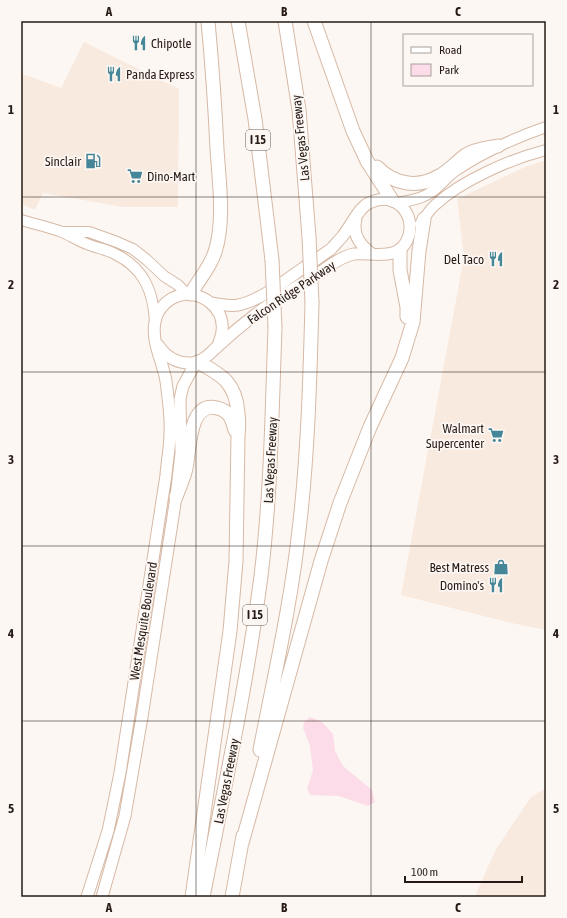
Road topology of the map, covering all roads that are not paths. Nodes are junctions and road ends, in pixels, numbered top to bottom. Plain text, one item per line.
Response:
1 (208, 21) edge
2 (238, 21) edge
3 (285, 21) edge
4 (314, 21) edge
5 (546, 127) edge
6 (353, 131) junction
7 (498, 146) junction
8 (546, 150) edge
9 (395, 202) junction
10 (356, 216) junction
11 (424, 219) junction
12 (21, 220) edge
13 (62, 232) junction
14 (402, 246) junction
15 (372, 254) junction
16 (189, 294) junction
17 (208, 301) junction
18 (155, 321) junction
19 (409, 332) junction
20 (156, 342) junction
21 (218, 346) junction
22 (197, 362) junction
23 (238, 435) junction
24 (176, 497) junction
25 (242, 843) junction
26 (87, 897) edge
27 (102, 897) edge
28 (192, 897) edge
29 (203, 897) edge
30 (232, 897) edge

1 - 16 highway
2 - 29 highway, Las Vegas Freeway / I 15, bridge
3 - 25 highway, Las Vegas Freeway / I 15, bridge
4 - 6 highway
5 - 7 main road, Falcon Ridge Parkway
6 - 7 highway
6 - 9 highway
7 - 9 main road, Falcon Ridge Parkway
8 - 11 main road
9 - 10 main road, Falcon Ridge Parkway
9 - 14 main road
10 - 15 main road
10 - 17 main road, Falcon Ridge Parkway
11 - 14 main road
11 - 19 highway
12 - 13 main road, Falcon Ridge Parkway
13 - 16 main road, Falcon Ridge Parkway
13 - 18 main road, Falcon Ridge Parkway
14 - 15 main road, Falcon Ridge Parkway
14 - 19 highway
15 - 21 main road, Falcon Ridge Parkway
16 - 17 main road, Falcon Ridge Parkway
16 - 18 main road
17 - 21 main road
18 - 20 main road, Falcon Ridge Parkway
19 - 25 highway
20 - 22 main road
20 - 26 main road, West Mesquite Boulevard
21 - 22 main road, Falcon Ridge Parkway
22 - 23 highway
22 - 24 main road, West Mesquite Boulevard
23 - 24 highway
23 - 28 highway
24 - 27 main road, West Mesquite Boulevard
25 - 30 highway, Las Vegas Freeway / I 15

